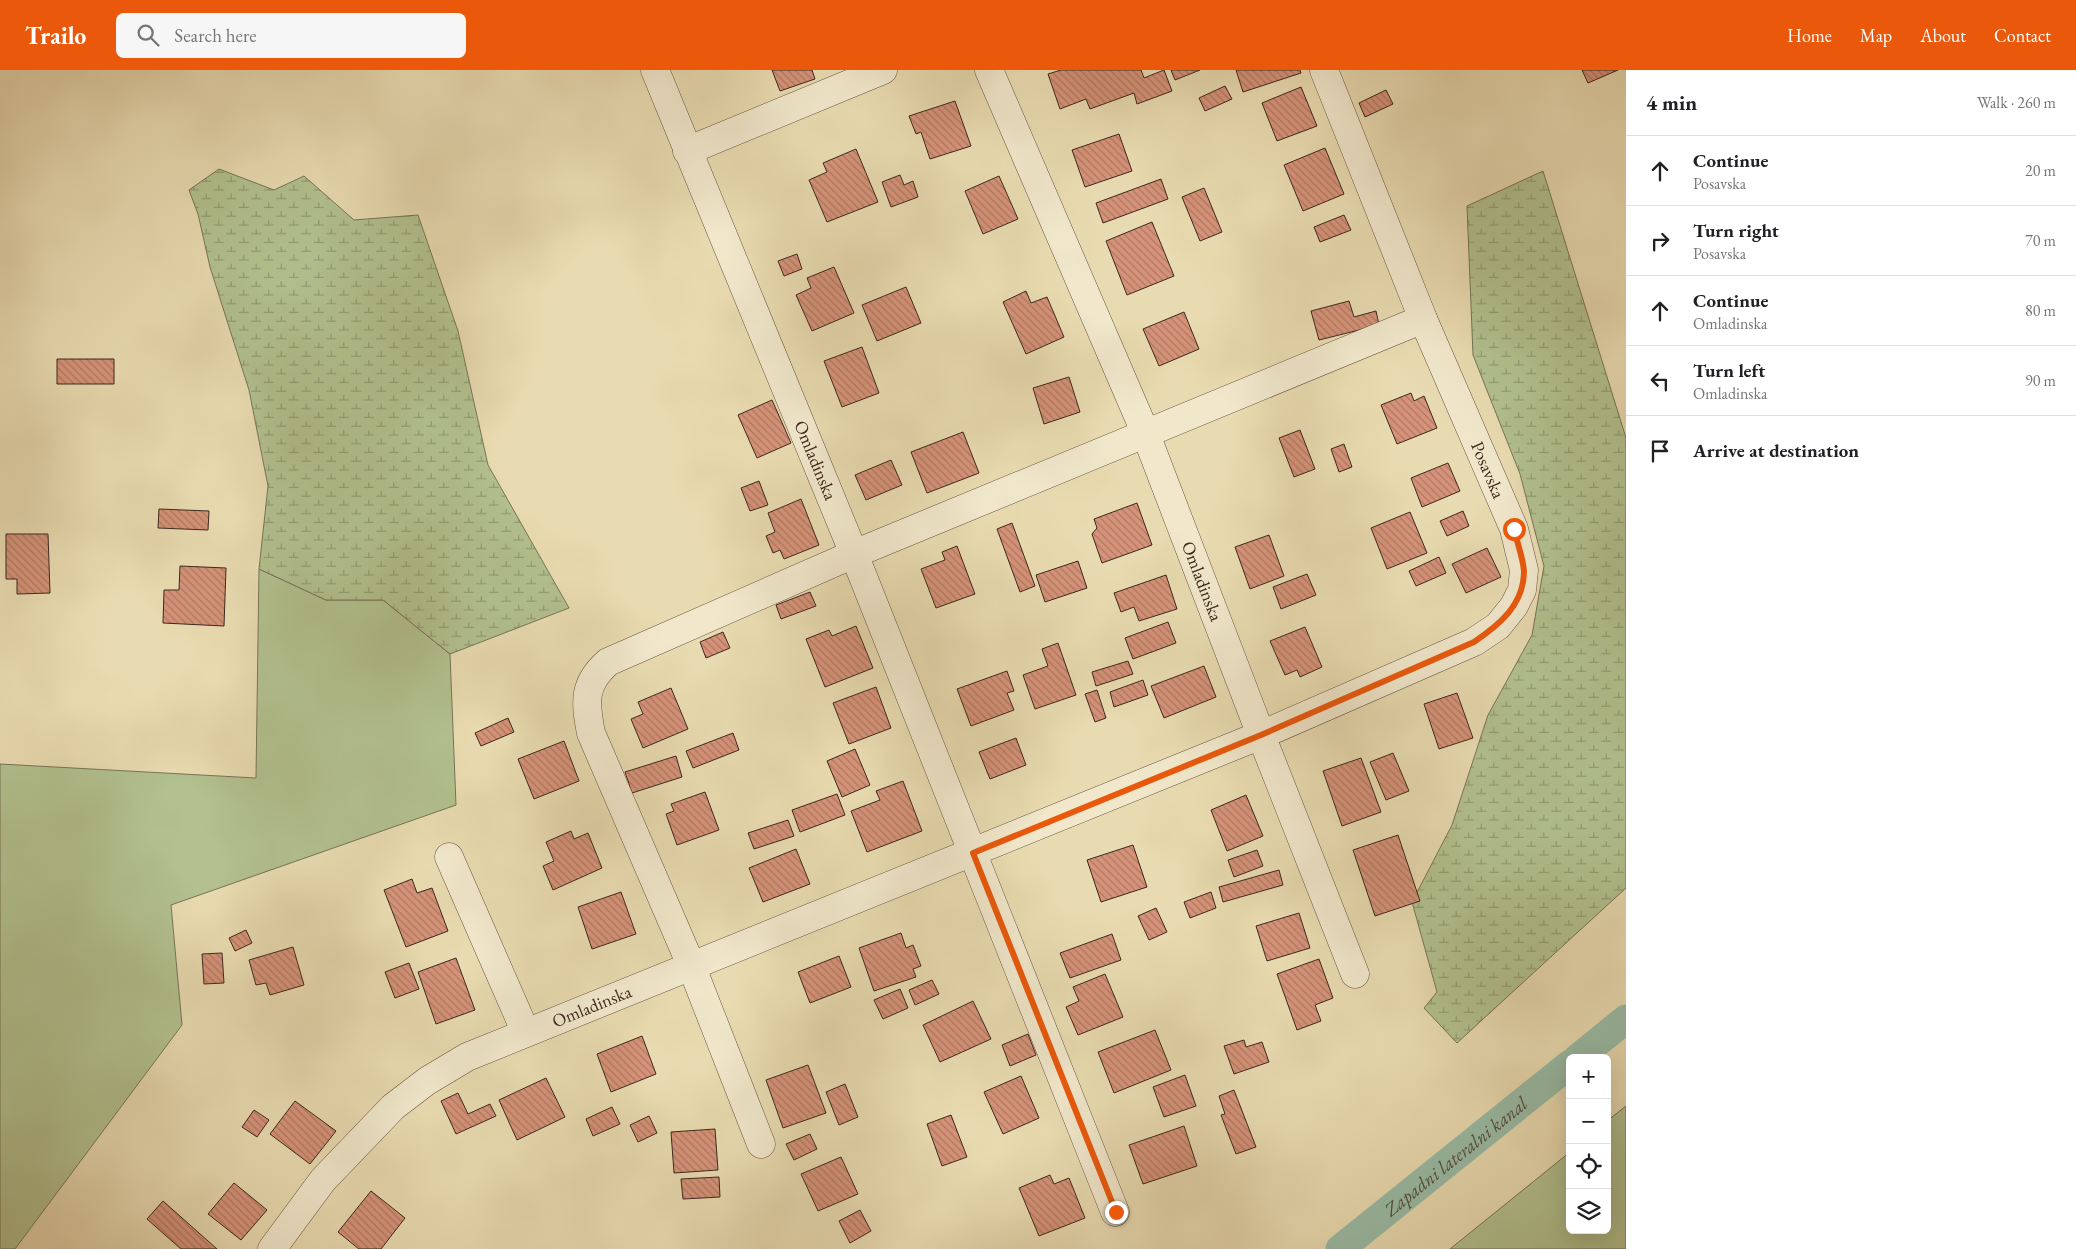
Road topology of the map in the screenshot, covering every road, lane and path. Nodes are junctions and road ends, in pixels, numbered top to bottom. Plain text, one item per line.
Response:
1 (655, 70) edge
2 (883, 70) edge
3 (988, 70) edge
4 (1324, 70) edge
5 (688, 151) junction
6 (1423, 319) junction
7 (1145, 432) junction
8 (854, 554) junction
9 (1261, 735) junction
10 (973, 853) junction
11 (449, 857) dead end
12 (691, 965) junction
13 (1355, 974) dead end
14 (526, 1033) junction
15 (761, 1144) dead end
16 (1116, 1212) dead end
17 (272, 1249) edge

1 - 5 street, Omladinska
2 - 5 street
3 - 7 street, Omladinska
4 - 6 street, Posavska
5 - 8 street, Omladinska
6 - 7 street
6 - 9 street, Posavska
7 - 8 street
7 - 9 street, Omladinska
8 - 10 street, Omladinska
8 - 12 street
9 - 10 street, Omladinska
9 - 13 street, Omladinska
10 - 12 street, Omladinska
10 - 16 street, Omladinska
11 - 14 street
12 - 14 street, Omladinska
12 - 15 street
14 - 17 street, Omladinska

